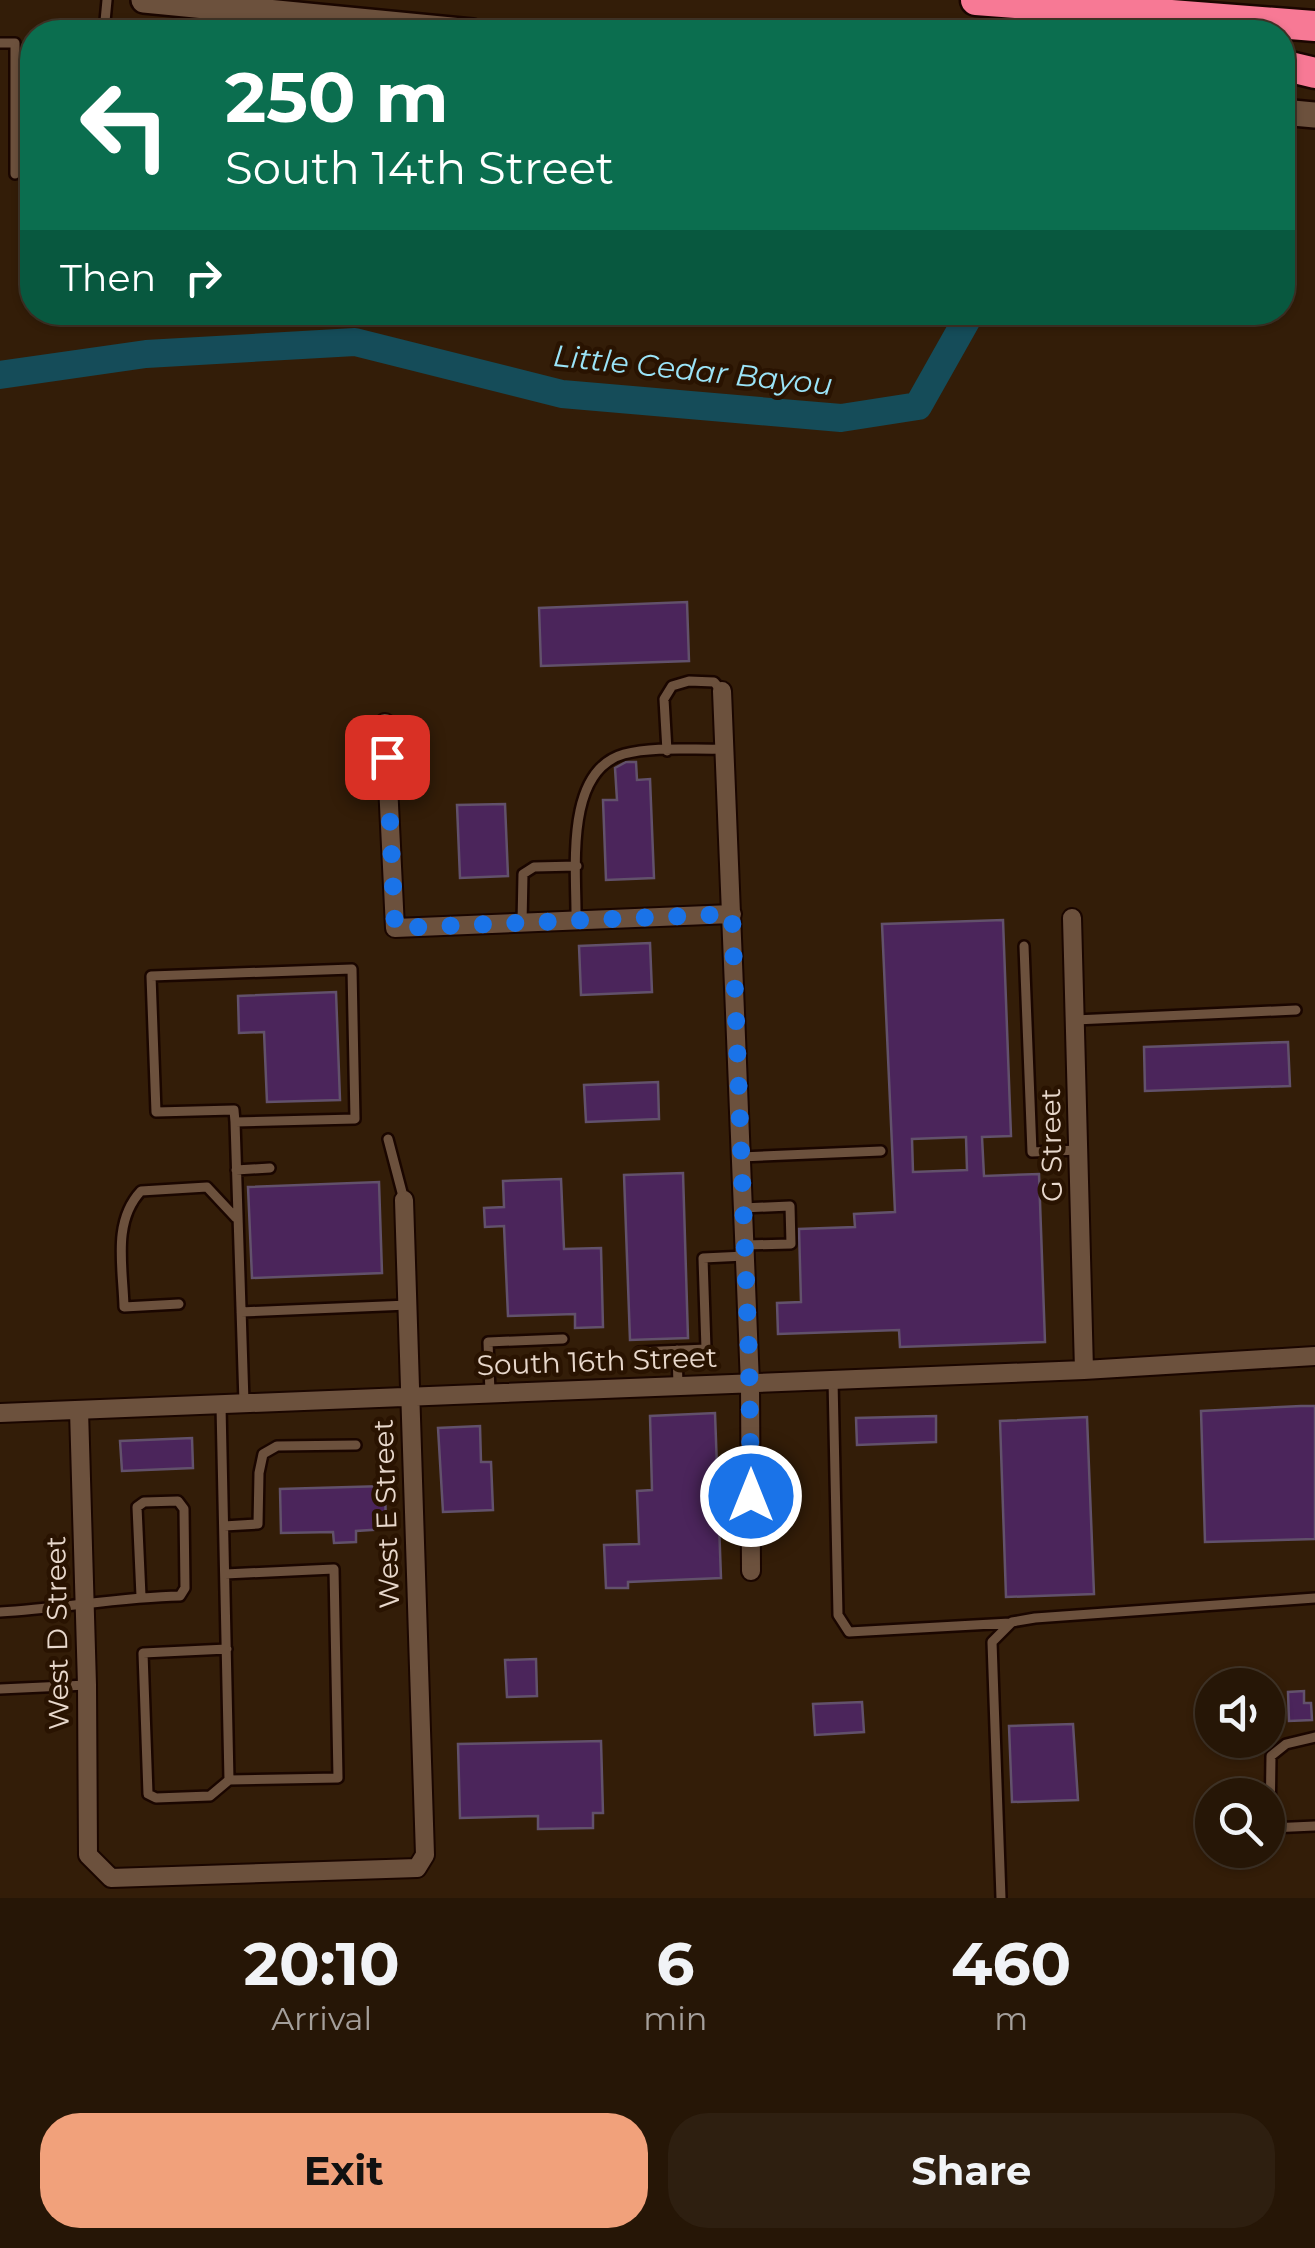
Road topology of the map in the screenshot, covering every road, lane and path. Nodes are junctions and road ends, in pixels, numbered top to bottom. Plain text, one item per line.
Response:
1 (144, 0) edge
2 (976, 0) edge
3 (987, 1) edge
4 (1086, 15) junction
5 (301, 20) edge
6 (1099, 20) edge
7 (1236, 20) edge
8 (0, 44) edge
9 (15, 174) dead end
10 (722, 692) joint
11 (386, 723) dead end
12 (726, 749) junction
13 (668, 751) junction
14 (577, 866) junction
15 (732, 914) junction
16 (1072, 918) dead end
17 (576, 921) junction
18 (522, 923) junction
19 (1024, 946) dead end
20 (1296, 1010) dead end
21 (1075, 1020) junction
22 (236, 1122) junction
23 (388, 1139) dead end
24 (1078, 1150) junction
25 (881, 1151) dead end
26 (741, 1157) junction
27 (270, 1168) dead end
28 (236, 1170) junction
29 (404, 1200) joint
30 (743, 1208) junction
31 (238, 1220) junction
32 (745, 1251) junction
33 (179, 1304) dead end
34 (408, 1305) junction
35 (241, 1312) junction
36 (563, 1339) dead end
37 (677, 1350) junction
38 (638, 1352) dead end
39 (1315, 1356) edge
40 (1084, 1370) junction
41 (833, 1380) junction
42 (750, 1384) junction
43 (678, 1386) junction
44 (490, 1392) junction
45 (410, 1395) junction
46 (244, 1402) junction
47 (221, 1403) junction
48 (79, 1410) junction
49 (0, 1413) edge
50 (356, 1445) dead end
51 (224, 1526) junction
52 (751, 1571) dead end
53 (225, 1574) junction
54 (141, 1596) junction
55 (1315, 1598) edge
56 (85, 1605) junction
57 (0, 1612) edge
58 (1012, 1622) junction
59 (226, 1649) junction
60 (87, 1685) junction
61 (0, 1689) edge
62 (1315, 1737) edge
63 (229, 1780) junction
64 (1315, 1826) edge
65 (88, 1855) joint
66 (1001, 1898) edge

1 - 5 main road
2 - 3 highway
3 - 4 highway
4 - 6 highway
4 - 7 highway
8 - 9 lane
10 - 12 street
10 - 13 lane
11 - 18 street
12 - 13 lane
12 - 15 street
13 - 14 lane
14 - 17 lane
14 - 18 lane
15 - 17 street
15 - 26 street
16 - 21 street, G Street
17 - 18 street
19 - 24 lane
20 - 21 lane
21 - 24 street, G Street
22 - 22 lane
22 - 28 lane
23 - 29 lane
24 - 40 street, G Street
25 - 26 lane
26 - 30 street
27 - 28 lane
28 - 31 lane
29 - 34 street, West E Street
30 - 32 street
30 - 32 lane
31 - 33 lane
31 - 35 lane
32 - 37 lane
32 - 42 street
34 - 35 lane
34 - 45 street, West E Street
35 - 46 lane
36 - 44 lane
37 - 38 lane
37 - 43 lane
39 - 40 street, South 16th Street
40 - 41 street, South 16th Street
41 - 42 street, South 16th Street
41 - 58 lane
42 - 43 street, South 16th Street
42 - 52 street
43 - 44 street, South 16th Street
44 - 45 street, South 16th Street
45 - 46 street, South 16th Street
45 - 65 street, West E Street
46 - 47 street, South 16th Street
47 - 48 street, South 16th Street
47 - 51 lane
48 - 49 street, South 16th Street
48 - 56 street, West D Street
50 - 51 lane
51 - 53 lane
53 - 59 lane
53 - 63 lane
54 - 54 lane
54 - 56 lane
55 - 58 lane
56 - 57 lane
56 - 60 street, West D Street
58 - 66 lane
59 - 63 lane
59 - 63 lane
60 - 61 lane
60 - 65 street, West D Street
62 - 64 lane

